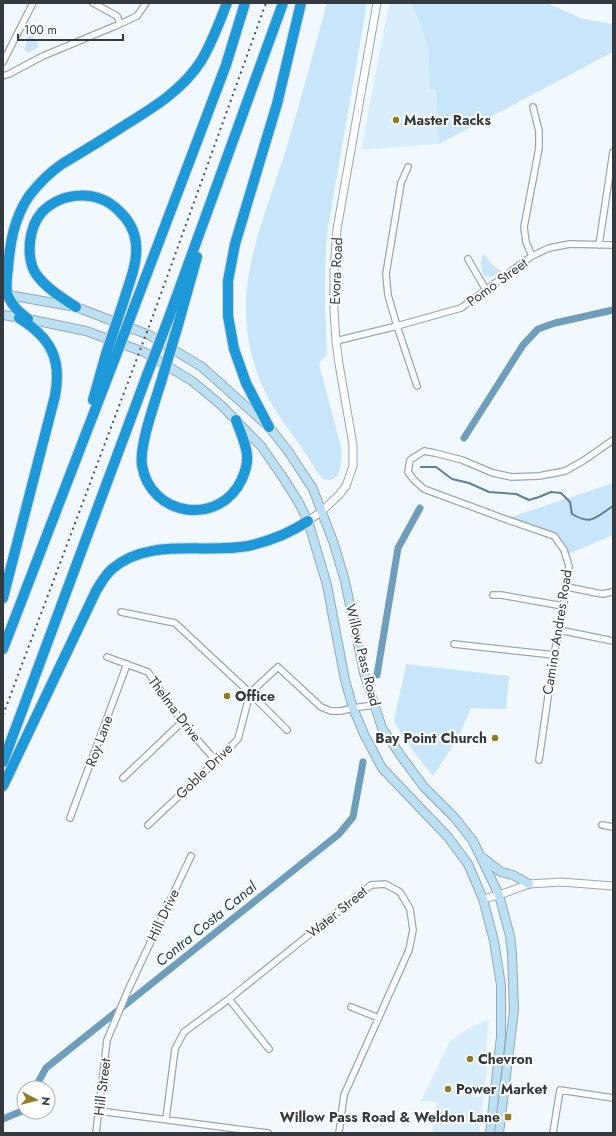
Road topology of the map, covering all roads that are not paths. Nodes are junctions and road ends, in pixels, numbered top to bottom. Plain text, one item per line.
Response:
1 (33, 3) edge
2 (93, 3) edge
3 (146, 3) edge
4 (227, 3) edge
5 (245, 3) edge
6 (283, 3) edge
7 (301, 3) edge
8 (378, 3) edge
9 (120, 24) junction
10 (3, 62) edge
11 (3, 76) edge
12 (533, 107) dead end
13 (613, 152) edge
14 (228, 154) junction
15 (408, 167) dead end
16 (599, 245) junction
17 (613, 245) edge
18 (532, 256) junction
19 (468, 258) dead end
20 (486, 290) junction
21 (5, 294) edge
22 (76, 307) junction
23 (3, 315) edge
24 (22, 318) junction
25 (397, 326) junction
26 (336, 341) junction
27 (111, 356) junction
28 (417, 386) dead end
29 (236, 420) junction
30 (269, 427) junction
31 (613, 440) edge
32 (322, 511) junction
33 (308, 521) junction
34 (567, 587) junction
35 (613, 592) edge
36 (493, 595) dead end
37 (3, 598) edge
38 (563, 606) junction
39 (121, 612) dead end
40 (559, 630) junction
41 (613, 641) edge
42 (454, 644) dead end
43 (3, 649) edge
44 (554, 655) junction
45 (107, 657) dead end
46 (127, 664) junction
47 (250, 693) junction
48 (374, 705) junction
49 (353, 708) junction
50 (182, 722) junction
51 (287, 730) dead end
52 (539, 760) dead end
53 (216, 761) junction
54 (3, 762) edge
55 (123, 778) dead end
56 (3, 786) edge
57 (70, 818) dead end
58 (148, 825) dead end
59 (602, 825) dead end
60 (613, 827) edge
61 (190, 856) dead end
62 (482, 858) junction
63 (529, 884) junction
64 (613, 886) edge
65 (499, 895) junction
66 (484, 899) junction
67 (229, 999) junction
68 (351, 1007) dead end
69 (379, 1018) junction
70 (107, 1040) joint
71 (270, 1049) dead end
72 (613, 1098) edge
73 (99, 1111) junction
74 (166, 1120) junction
75 (96, 1133) edge
76 (268, 1133) edge
77 (339, 1133) edge
78 (490, 1133) edge
79 (499, 1133) edge
80 (554, 1133) edge

1 - 10 street
2 - 9 street
3 - 9 street
4 - 21 highway
5 - 27 highway, bridge
6 - 14 highway
7 - 30 highway
8 - 26 street, Evora Road
9 - 11 street
12 - 18 street
13 - 16 street
14 - 29 highway, bridge
14 - 54 highway, bridge
15 - 25 street
16 - 17 street, Pomo Street
16 - 18 street, Pomo Street
18 - 20 street, Pomo Street
19 - 20 street
20 - 25 street, Pomo Street
21 - 22 main road, Willow Pass Road
21 - 24 highway
22 - 27 highway, bridge
22 - 30 main road, Willow Pass Road
23 - 24 main road, Willow Pass Road
24 - 29 main road, Willow Pass Road
24 - 37 highway
25 - 26 street, Pomo Street
25 - 28 street
26 - 32 street, Evora Road
27 - 43 highway
29 - 33 main road, Willow Pass Road
30 - 32 main road, Willow Pass Road
31 - 34 street, Camino Andres Road
32 - 33 street, Evora Road
32 - 48 main road, Willow Pass Road
33 - 49 main road, Willow Pass Road
33 - 56 highway
34 - 35 street
34 - 38 street, Camino Andres Road
36 - 38 street
38 - 40 street, Camino Andres Road
39 - 47 street
40 - 41 street
40 - 44 street, Camino Andres Road
42 - 44 street
44 - 52 street, Camino Andres Road
45 - 46 street, Thelma Drive
46 - 50 street, Thelma Drive
46 - 57 street, Roy Lane
47 - 49 street
47 - 51 street
47 - 53 street, Goble Drive
48 - 49 street
48 - 62 main road, Willow Pass Road
49 - 66 main road, Willow Pass Road
50 - 53 street, Thelma Drive
50 - 55 street
53 - 58 street, Goble Drive
59 - 60 street
61 - 70 street, Hill Drive
62 - 63 main road
62 - 65 main road, Willow Pass Road
63 - 64 street
63 - 65 street
65 - 66 street
65 - 79 main road, Willow Pass Road
66 - 78 main road, Willow Pass Road
67 - 69 street, Water Street
67 - 71 street
67 - 74 street, Water Street
68 - 69 street
69 - 77 street, Water Street
70 - 73 street, Hill Street
72 - 80 street
73 - 74 street
73 - 75 street, Hill Street
74 - 76 street

